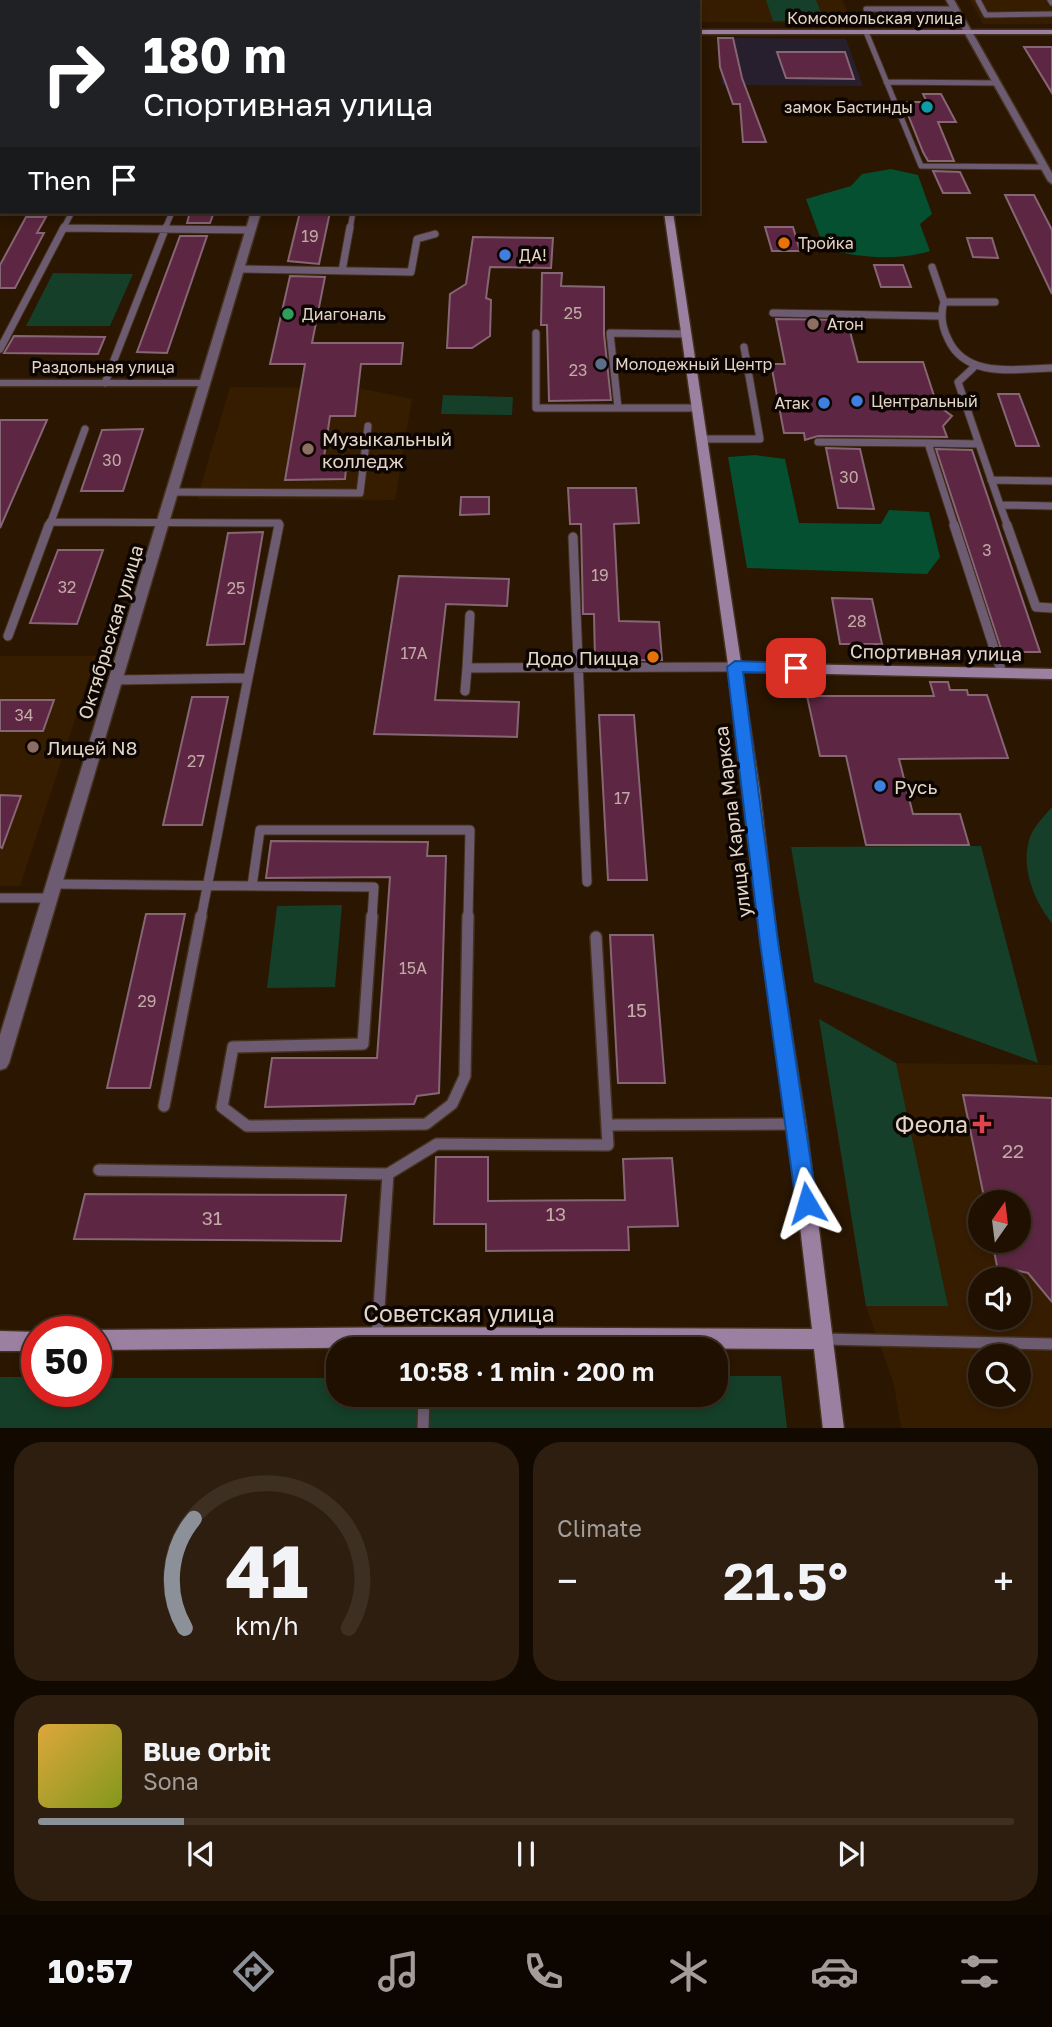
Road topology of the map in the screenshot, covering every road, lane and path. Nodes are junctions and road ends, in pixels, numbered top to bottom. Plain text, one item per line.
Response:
1 (950, 0) edge
2 (978, 0) edge
3 (866, 9) dead end
4 (955, 9) junction
5 (1052, 14) edge
6 (700, 32) edge
7 (866, 32) junction
8 (967, 32) junction
9 (1052, 32) edge
10 (886, 82) junction
11 (996, 83) junction
12 (1045, 167) junction
13 (1052, 181) edge
14 (71, 214) edge
15 (171, 214) edge
16 (255, 214) edge
17 (353, 214) edge
18 (668, 214) edge
19 (64, 228) junction
20 (166, 229) junction
21 (251, 230) junction
22 (435, 234) dead end
23 (932, 267) dead end
24 (239, 269) junction
25 (342, 271) junction
26 (944, 302) junction
27 (995, 302) dead end
28 (774, 313) dead end
29 (939, 316) junction
30 (536, 333) dead end
31 (685, 334) junction
32 (744, 347) dead end
33 (0, 349) edge
34 (973, 368) junction
35 (1052, 368) edge
36 (0, 383) edge
37 (106, 383) junction
38 (205, 383) junction
39 (618, 408) junction
40 (698, 408) junction
41 (368, 426) dead end
42 (85, 429) dead end
43 (702, 439) junction
44 (818, 442) dead end
45 (928, 443) junction
46 (979, 444) junction
47 (991, 480) junction
48 (1052, 481) edge
49 (172, 492) junction
50 (1000, 505) junction
51 (1052, 506) edge
52 (50, 522) junction
53 (163, 523) junction
54 (573, 537) dead end
55 (1052, 608) edge
56 (470, 614) dead end
57 (8, 636) dead end
58 (735, 667) junction
59 (467, 668) junction
60 (579, 669) junction
61 (1002, 673) junction
62 (1052, 674) edge
63 (248, 678) junction
64 (115, 680) junction
65 (465, 691) dead end
66 (587, 881) dead end
67 (54, 884) junction
68 (207, 885) junction
69 (252, 886) junction
70 (0, 898) edge
71 (49, 898) junction
72 (596, 937) dead end
73 (0, 1063) edge
74 (164, 1106) dead end
75 (797, 1124) junction
76 (607, 1125) junction
77 (99, 1170) dead end
78 (388, 1174) junction
79 (377, 1337) edge
80 (326, 1338) edge
81 (823, 1339) junction
82 (112, 1340) edge
83 (728, 1340) edge
84 (0, 1341) edge
85 (21, 1341) edge
86 (1052, 1344) edge
87 (424, 1407) edge
88 (423, 1428) edge
89 (834, 1428) edge

1 - 4 street
2 - 5 lane
3 - 4 lane
4 - 8 street
6 - 7 main road, Комсомольская улица
7 - 8 main road, Комсомольская улица
7 - 10 lane
8 - 9 main road, Комсомольская улица
8 - 11 street
10 - 11 lane
10 - 12 lane
11 - 12 street
12 - 13 street
14 - 19 lane
15 - 20 lane
16 - 21 street, Октябрьская улица
17 - 25 lane
18 - 31 main road, улица Карла Маркса
19 - 20 lane
19 - 33 lane
20 - 21 lane
20 - 37 lane
21 - 24 street, Октябрьская улица
22 - 25 lane
23 - 26 lane
24 - 25 lane
24 - 38 street, Октябрьская улица
26 - 27 lane
26 - 29 lane
28 - 29 lane
29 - 34 lane
30 - 39 lane
31 - 39 lane
31 - 40 main road, улица Карла Маркса
32 - 43 lane
34 - 35 lane
34 - 46 lane
36 - 37 street, Раздольная улица
37 - 38 street, Раздольная улица
38 - 49 street, Октябрьская улица
39 - 40 lane
40 - 43 main road, улица Карла Маркса
41 - 49 lane
42 - 52 lane
43 - 58 main road, улица Карла Маркса
44 - 45 lane
45 - 46 lane
45 - 61 lane
46 - 47 lane
47 - 48 lane
47 - 50 lane
49 - 53 street, Октябрьская улица
50 - 51 lane
50 - 55 lane
52 - 53 lane
52 - 57 lane
53 - 63 lane
53 - 64 street, Октябрьская улица
54 - 60 lane
56 - 59 lane
58 - 60 lane
58 - 61 main road, Спортивная улица
58 - 75 main road, улица Карла Маркса
59 - 60 lane
59 - 65 lane
60 - 66 lane
61 - 62 main road, Спортивная улица
63 - 64 lane
63 - 68 lane
64 - 67 street, Октябрьская улица
67 - 68 lane
67 - 71 street, Октябрьская улица
68 - 69 lane
68 - 74 lane
69 - 69 lane
70 - 71 lane
71 - 73 street, Октябрьская улица
72 - 76 lane
75 - 76 lane
75 - 81 main road, улица Карла Маркса
76 - 78 lane
77 - 78 lane
78 - 79 lane
80 - 82 main road, Советская улица
81 - 83 main road, Советская улица
81 - 86 lane
81 - 89 main road, улица Карла Маркса
84 - 85 main road
87 - 88 lane

